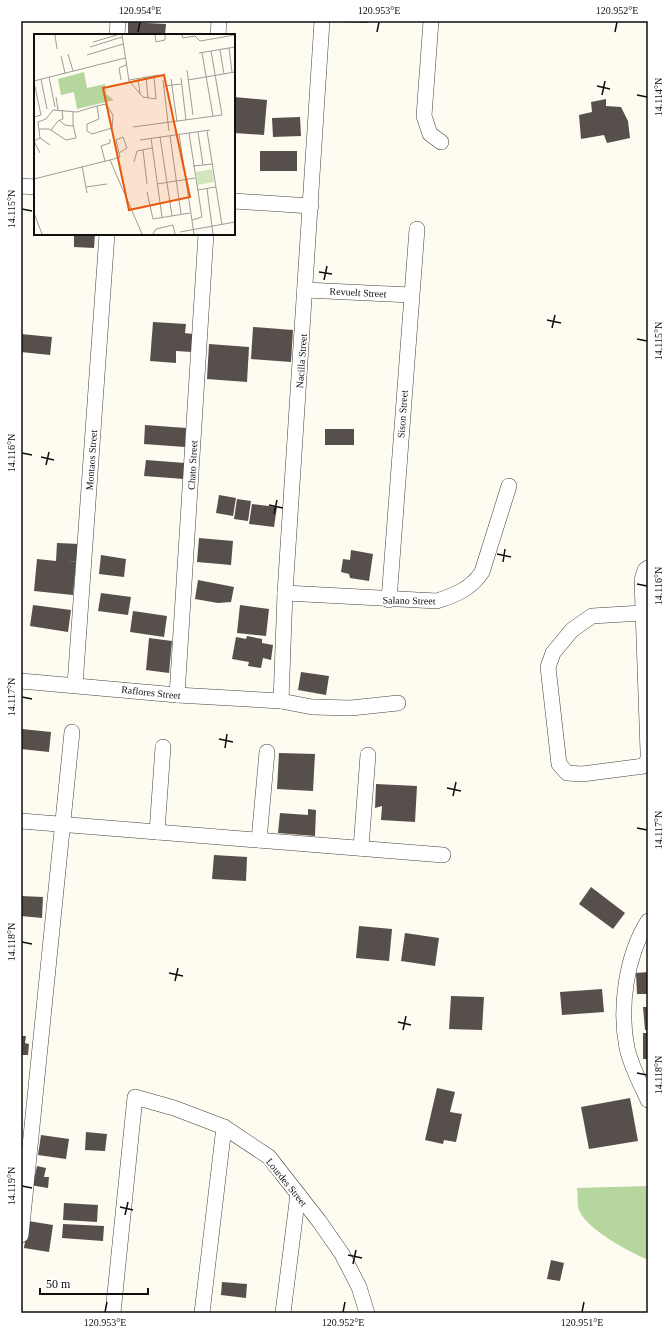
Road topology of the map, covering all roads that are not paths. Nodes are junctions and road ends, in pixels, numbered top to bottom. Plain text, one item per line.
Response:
1 (118, 21) edge
2 (219, 21) edge
3 (322, 21) edge
4 (431, 21) edge
5 (117, 34) edge
6 (218, 34) edge
7 (441, 142) dead end
8 (21, 186) edge
9 (34, 187) edge
10 (235, 201) edge
11 (311, 206) junction
12 (417, 229) dead end
13 (107, 235) edge
14 (206, 235) edge
15 (306, 290) junction
16 (411, 295) junction
17 (509, 486) dead end
18 (648, 568) edge
19 (285, 593) junction
20 (389, 600) junction
21 (642, 613) junction
22 (21, 681) edge
23 (75, 685) junction
24 (178, 695) junction
25 (281, 701) junction
26 (398, 704) dead end
27 (72, 732) dead end
28 (163, 747) dead end
29 (267, 752) dead end
30 (648, 752) edge
31 (368, 755) dead end
32 (648, 759) edge
33 (21, 821) edge
34 (62, 824) junction
35 (157, 832) junction
36 (259, 840) junction
37 (361, 848) junction
38 (443, 855) dead end
39 (648, 921) edge
40 (648, 1100) edge
41 (224, 1127) junction
42 (298, 1194) junction
43 (21, 1225) edge
44 (113, 1313) edge
45 (202, 1313) edge
46 (283, 1313) edge
47 (367, 1313) edge

1 - 5 street
2 - 6 street
3 - 11 street, Nacilla Street
4 - 7 street
8 - 9 street
10 - 11 street
11 - 15 street, Nacilla Street
12 - 16 street, Sison Street
13 - 23 street, Montaos Street
14 - 24 street, Chato Street
15 - 16 street, Revuelt Street
15 - 19 street, Nacilla Street
16 - 20 street, Sison Street
17 - 20 street, Salano Street
18 - 21 street
19 - 20 street, Salano Street
19 - 25 street, Nacilla Street
21 - 30 street
21 - 32 street
22 - 23 street, Raflores Street
23 - 24 street, Raflores Street
24 - 25 street, Raflores Street
25 - 26 street, Raflores Street
27 - 34 street
28 - 35 street
29 - 36 street
31 - 37 street
33 - 34 street
34 - 35 street
34 - 43 street
35 - 36 street
36 - 37 street
37 - 38 street
39 - 40 street
41 - 42 street, Lourdes Street
41 - 44 street, Lourdes Street
41 - 45 street
42 - 46 street
42 - 47 street, Lourdes Street

